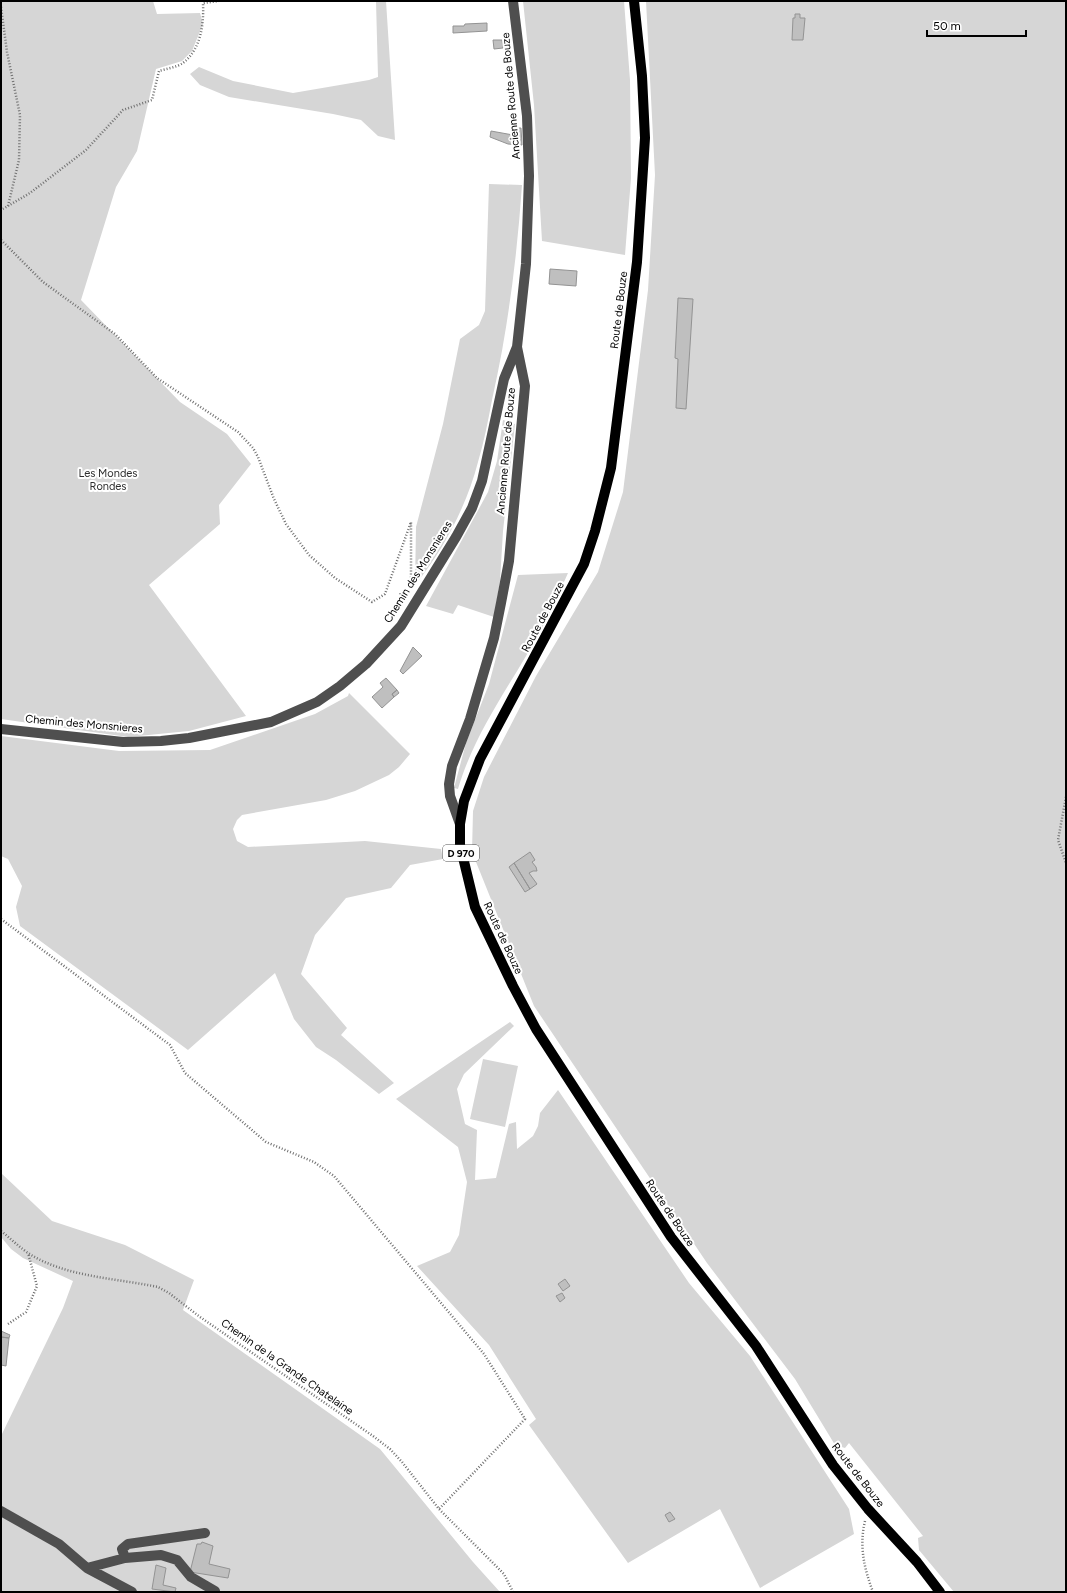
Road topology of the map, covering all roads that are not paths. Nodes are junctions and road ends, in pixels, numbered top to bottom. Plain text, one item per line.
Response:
1 (513, 1) edge
2 (634, 1) edge
3 (517, 347) junction
4 (1, 729) edge
5 (460, 824) junction
6 (1, 1511) edge
7 (205, 1533) dead end
8 (125, 1558) junction
9 (87, 1568) junction
10 (215, 1591) dead end
11 (131, 1592) edge
12 (940, 1592) edge

1 - 3 street, Ancienne Route de Bouze
2 - 5 main road, Route de Bouze / D 970
3 - 4 street, Chemin des Monsnieres
3 - 5 street, Ancienne Route de Bouze
5 - 12 main road, Route de Bouze / D 970
6 - 9 street
7 - 8 street
8 - 9 street
8 - 10 street
9 - 11 street

